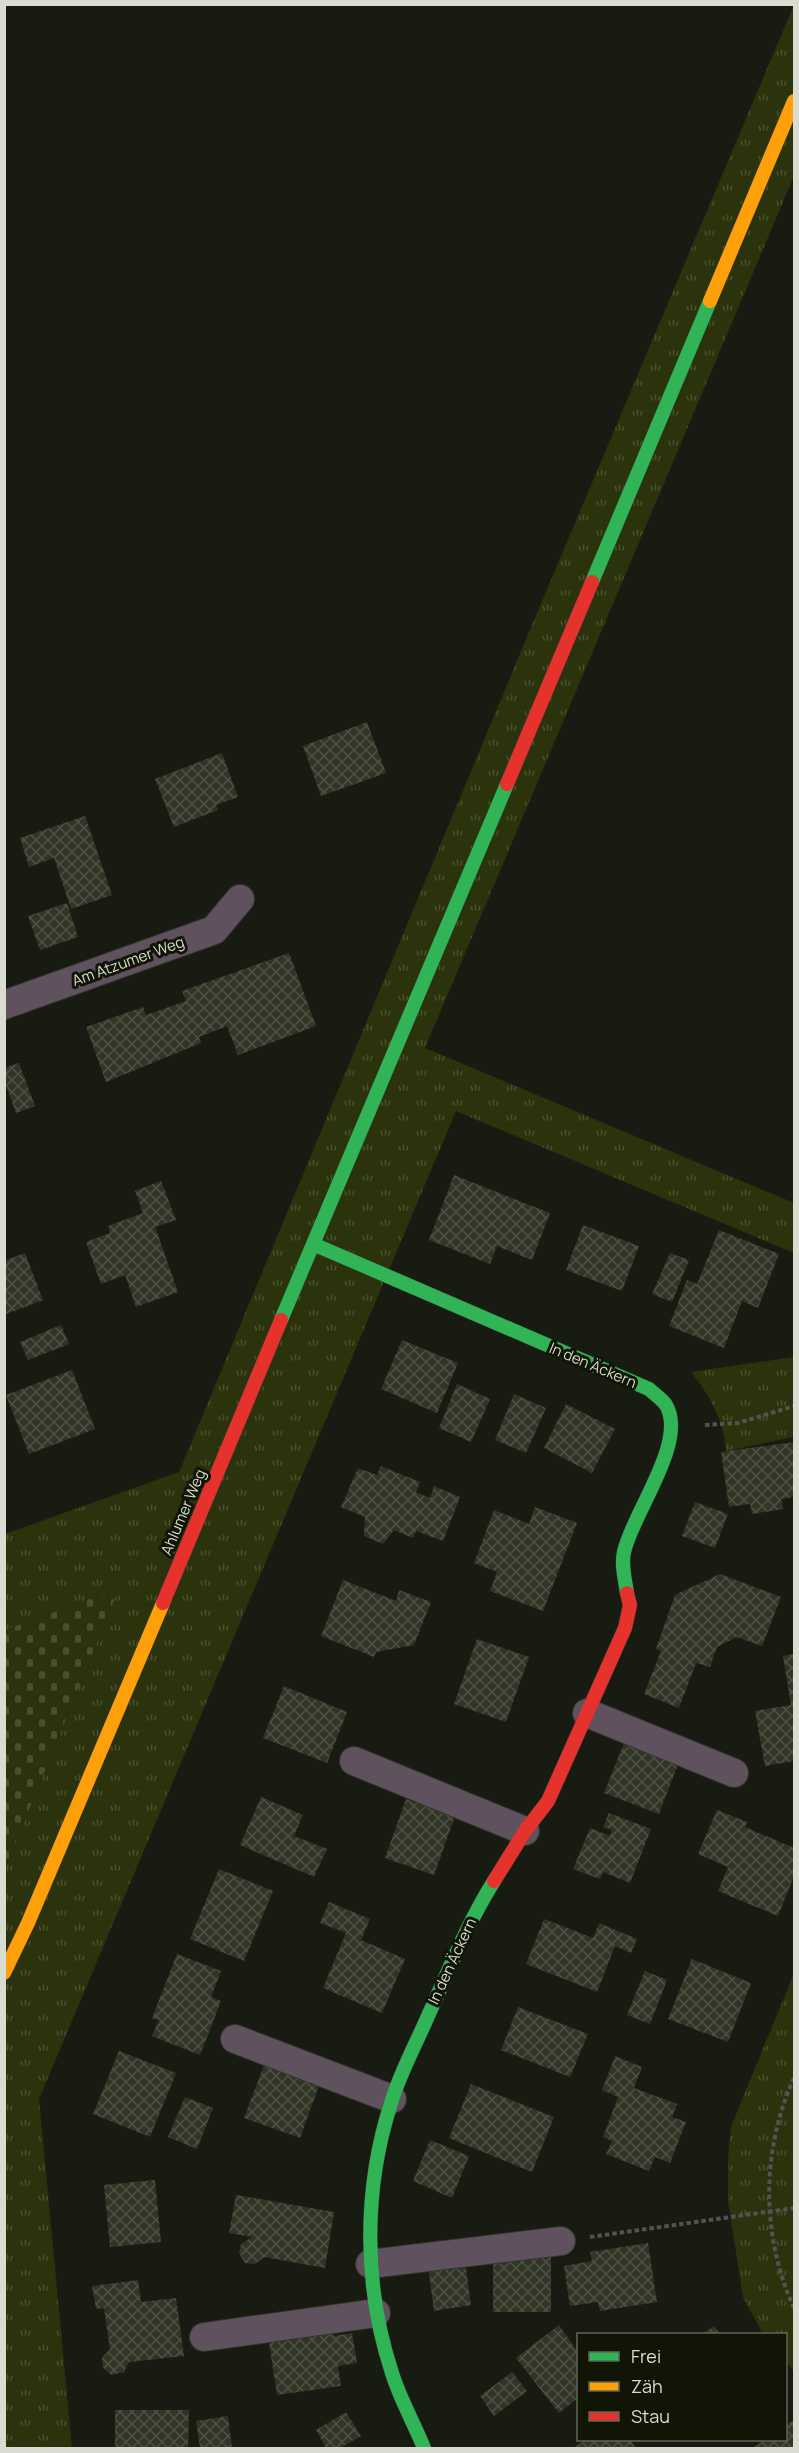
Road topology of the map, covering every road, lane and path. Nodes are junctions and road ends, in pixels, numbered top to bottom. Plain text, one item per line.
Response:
1 (795, 101) edge
2 (240, 899) dead end
3 (4, 1005) edge
4 (313, 1244) junction
5 (795, 1406) edge
6 (672, 1428) junction
7 (587, 1713) junction
8 (354, 1761) dead end
9 (734, 1773) dead end
10 (525, 1832) junction
11 (4, 1973) edge
12 (235, 2039) dead end
13 (795, 2078) edge
14 (392, 2099) junction
15 (795, 2208) edge
16 (770, 2212) junction
17 (561, 2241) joint
18 (370, 2264) junction
19 (795, 2308) edge
20 (376, 2313) junction
21 (204, 2337) dead end
22 (424, 2448) edge

1 - 4 street, Ahlumer Weg
2 - 3 street, Am Atzumer Weg
4 - 6 street, In den Äckern
4 - 11 street, Ahlumer Weg
5 - 6 path
6 - 7 street, In den Äckern
7 - 9 street
7 - 10 street, In den Äckern
8 - 10 street
10 - 14 street, In den Äckern
12 - 14 street
13 - 16 path
14 - 18 street, In den Äckern
15 - 16 path
16 - 17 path
16 - 19 path
17 - 18 street
18 - 20 street, In den Äckern
20 - 21 street
20 - 22 street, In den Äckern

